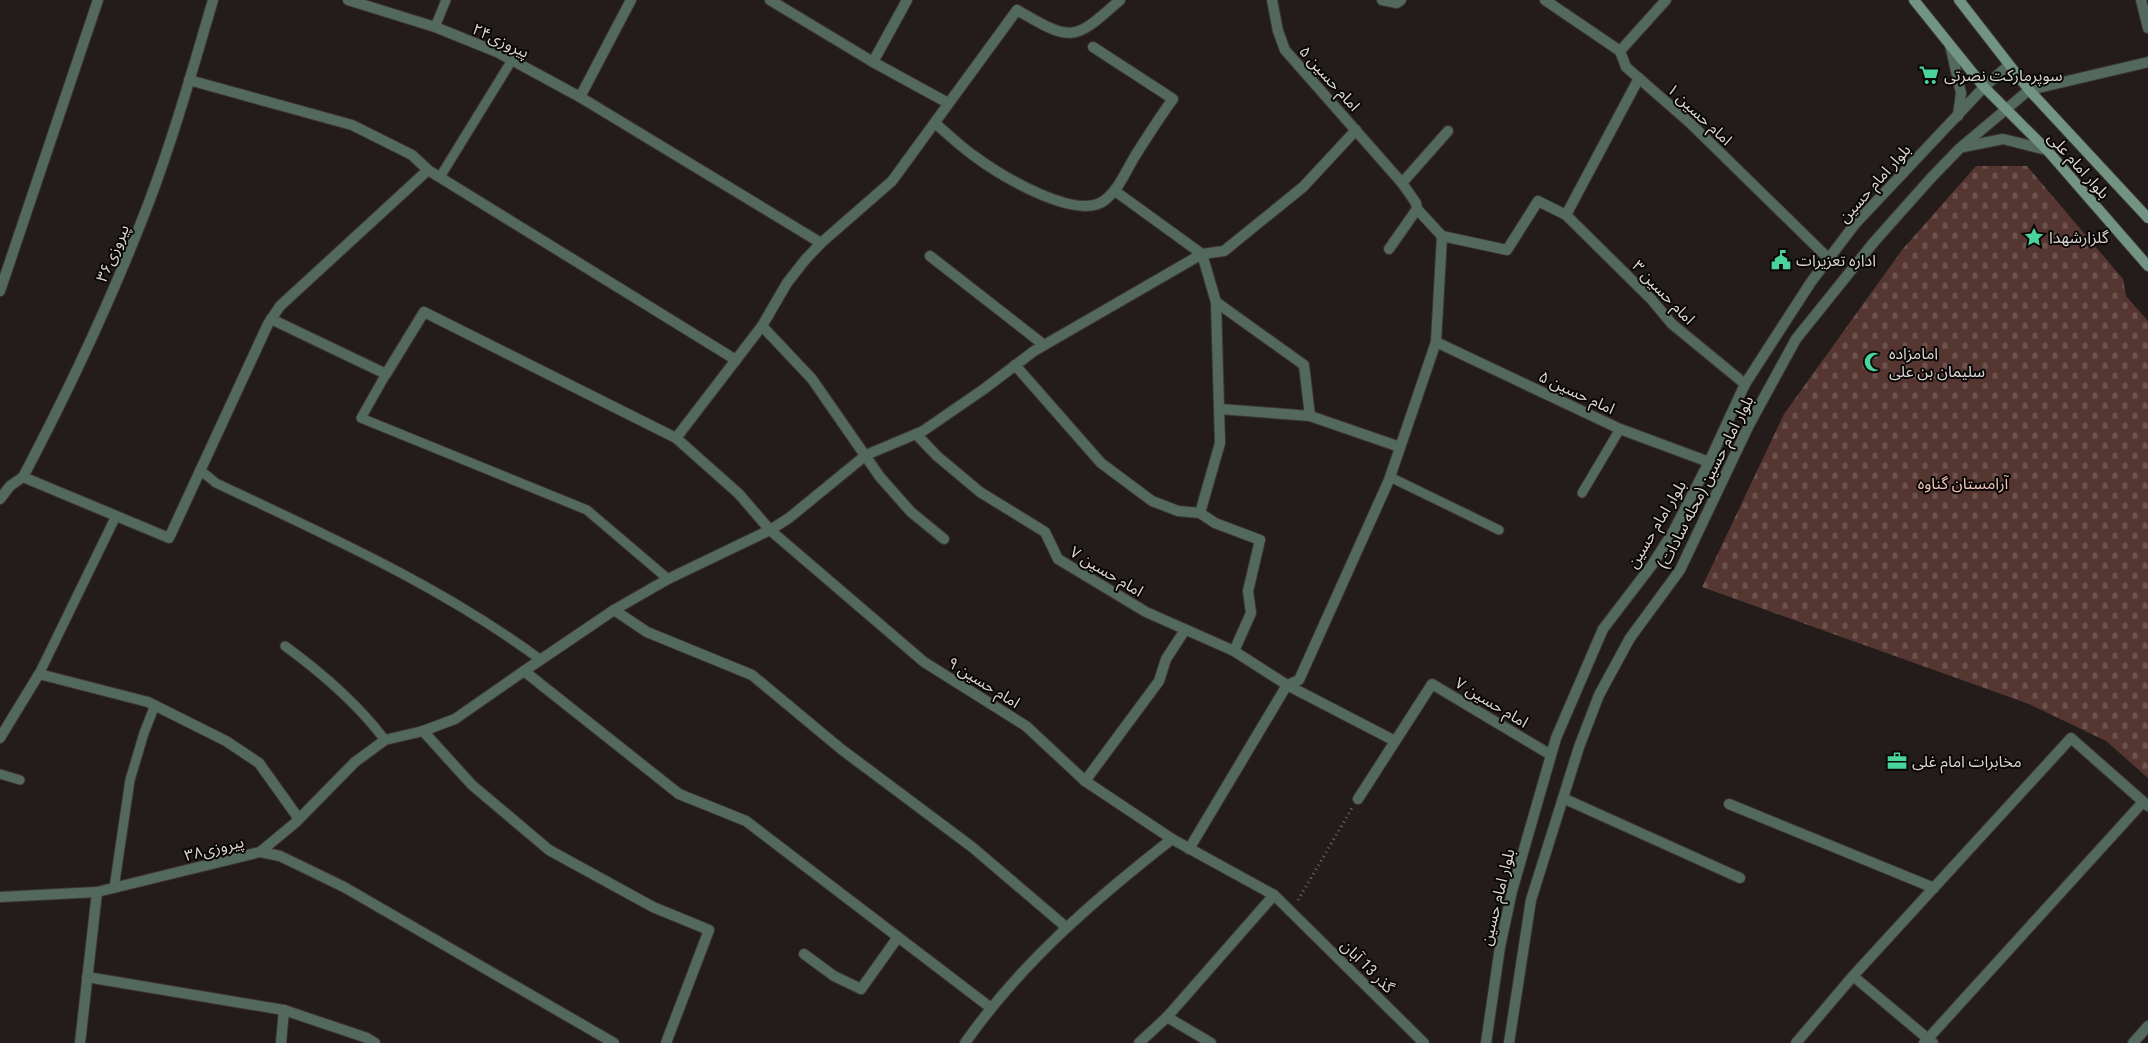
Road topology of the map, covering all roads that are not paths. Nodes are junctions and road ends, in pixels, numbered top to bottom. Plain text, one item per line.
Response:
1 (98, 0) edge
2 (213, 0) edge
3 (348, 0) edge
4 (446, 0) edge
5 (631, 0) edge
6 (770, 0) edge
7 (907, 0) edge
8 (1120, 0) edge
9 (1272, 0) edge
10 (1382, 0) edge
11 (1401, 0) edge
12 (1546, 0) edge
13 (1666, 0) edge
14 (1914, 0) edge
15 (1959, 0) edge
16 (2141, 0) edge
17 (435, 27) junction
18 (2148, 28) edge
19 (1950, 45) junction
20 (1093, 47) dead end
21 (1620, 51) junction
22 (512, 60) junction
23 (873, 62) junction
24 (2148, 62) edge
25 (2009, 65) junction
26 (1639, 78) junction
27 (189, 80) junction
28 (1984, 87) junction
29 (2029, 90) junction
30 (580, 97) junction
31 (948, 103) junction
32 (2007, 110) junction
33 (1958, 116) junction
34 (936, 124) junction
35 (1356, 130) junction
36 (1448, 131) dead end
37 (1960, 148) junction
38 (2047, 150) junction
39 (428, 170) junction
40 (440, 177) junction
41 (1402, 183) junction
42 (1114, 191) junction
43 (1417, 209) junction
44 (1566, 215) junction
45 (2148, 218) edge
46 (1442, 236) junction
47 (821, 243) junction
48 (1389, 249) dead end
49 (1202, 254) junction
50 (930, 256) dead end
51 (1829, 260) junction
52 (2148, 266) edge
53 (0, 290) edge
54 (1216, 302) junction
55 (272, 319) junction
56 (762, 326) junction
57 (1436, 342) junction
58 (1044, 345) junction
59 (736, 360) junction
60 (1015, 366) junction
61 (386, 374) junction
62 (1745, 384) junction
63 (1220, 409) junction
64 (1310, 416) junction
65 (1620, 429) junction
66 (916, 434) junction
67 (676, 438) junction
68 (1400, 446) junction
69 (866, 455) junction
70 (1709, 462) junction
71 (200, 470) junction
72 (23, 477) junction
73 (1390, 477) junction
74 (5, 485) edge
75 (1582, 493) dead end
76 (0, 499) edge
77 (1200, 513) junction
78 (116, 516) junction
79 (770, 530) junction
80 (1499, 530) dead end
81 (944, 538) dead end
82 (668, 579) junction
83 (614, 610) junction
84 (1185, 630) junction
85 (285, 646) dead end
86 (1234, 651) junction
87 (541, 660) junction
88 (524, 671) junction
89 (38, 674) junction
90 (1287, 685) junction
91 (155, 705) junction
92 (423, 731) junction
93 (0, 738) edge
94 (385, 740) junction
95 (1395, 741) junction
96 (1551, 755) junction
97 (0, 774) edge
98 (20, 780) dead end
99 (1085, 781) junction
100 (1358, 799) road end
101 (1564, 799) junction
102 (1730, 804) dead end
103 (2146, 804) edge
104 (299, 819) junction
105 (1172, 839) junction
106 (1189, 849) junction
107 (260, 852) junction
108 (1740, 878) dead end
109 (114, 888) junction
110 (1934, 888) junction
111 (97, 892) junction
112 (1274, 895) junction
113 (0, 897) edge
114 (1066, 927) junction
115 (898, 937) junction
116 (804, 954) dead end
117 (1853, 976) junction
118 (87, 977) junction
119 (991, 1008) junction
120 (284, 1010) junction
121 (1167, 1016) junction
122 (2148, 1026) edge
123 (1929, 1042) edge
124 (80, 1043) edge
125 (281, 1043) edge
126 (375, 1043) edge
127 (614, 1043) edge
128 (666, 1043) edge
129 (965, 1043) edge
130 (1139, 1043) edge
131 (1211, 1043) edge
132 (1424, 1043) edge
133 (1486, 1043) edge
134 (1509, 1043) edge
135 (1796, 1043) edge
136 (2133, 1043) edge

1 - 53 street
2 - 27 street, پیروزی۳۶
3 - 17 street, پیروزی۲۴
4 - 17 lane
5 - 30 street
6 - 23 street
7 - 23 street
8 - 31 street
9 - 35 street, امام حسین ۵
10 - 11 street
12 - 21 street, امام حسین ۱
13 - 21 street
14 - 19 main road, بلوار امام علی
15 - 25 main road, بلوار امام علی
16 - 18 street
17 - 22 street, پیروزی۲۴
19 - 28 main road, بلوار امام علی
19 - 33 street
20 - 42 street
21 - 26 street, امام حسین ۱
22 - 30 street, پیروزی۲۴
22 - 40 lane
23 - 31 street
24 - 29 street
25 - 28 street, بلوار امام حسین
25 - 29 main road, بلوار امام علی
26 - 44 street
26 - 51 street, امام حسین ۱
27 - 39 street
27 - 72 street, پیروزی۳۶
28 - 32 main road, بلوار امام علی
28 - 33 street, بلوار امام حسین
29 - 32 street, بلوار امام حسین (محله سادات)
29 - 45 main road, بلوار امام علی
30 - 47 street, پیروزی۲۴
31 - 34 street
32 - 37 street, بلوار امام حسین (محله سادات)
32 - 38 main road, بلوار امام علی
33 - 51 street, بلوار امام حسین
34 - 42 street
34 - 47 street
35 - 41 street, امام حسین ۵
35 - 49 street, پیروزی۳۸
36 - 41 street
37 - 38 street
37 - 101 street, بلوار امام حسین (محله سادات)
38 - 52 main road, بلوار امام علی
39 - 40 street
39 - 55 street
40 - 59 street
41 - 43 street, امام حسین ۵
42 - 49 street
43 - 46 street, امام حسین ۵
43 - 48 street
44 - 46 street, امام حسین ۳
44 - 62 street, امام حسین ۳
46 - 57 street
47 - 56 street
49 - 54 street
49 - 58 street, پیروزی۳۸
50 - 58 street
51 - 62 street, بلوار امام حسین
54 - 63 street
54 - 64 street
55 - 61 street
55 - 71 street
56 - 59 street
56 - 69 street
57 - 65 street, امام حسین ۵
57 - 68 street
58 - 60 street, پیروزی۳۸
59 - 67 street
60 - 66 street, پیروزی۳۸
60 - 77 street
61 - 67 street, امام حسین ۹
61 - 82 lane
62 - 70 street, بلوار امام حسین
63 - 64 street
63 - 77 street
64 - 68 street
65 - 70 street, امام حسین ۵
65 - 75 lane
66 - 69 street, پیروزی۳۸
66 - 84 street, امام حسین ۷
67 - 79 street, امام حسین ۹
68 - 73 street
69 - 79 street, پیروزی۳۸
69 - 81 street
70 - 96 street, بلوار امام حسین
71 - 78 street
71 - 87 lane
72 - 74 street, پیروزی۳۶
72 - 78 street
73 - 80 lane
73 - 90 street
74 - 76 street, پیروزی۳۶
77 - 86 street
78 - 89 lane
79 - 82 street, پیروزی۳۸
79 - 99 street, امام حسین ۹
82 - 83 street, پیروزی۳۸
83 - 87 street, پیروزی۳۸
83 - 114 street
84 - 86 street, امام حسین ۷
84 - 99 street
85 - 94 lane
86 - 90 street, امام حسین ۷
87 - 88 street, پیروزی۳۸
88 - 92 street, پیروزی۳۸
88 - 115 street
89 - 91 street
89 - 93 street
90 - 95 street, امام حسین ۷
90 - 106 street
91 - 104 street
91 - 109 lane
92 - 94 street, پیروزی۳۸
92 - 128 street
94 - 104 street, پیروزی۳۸
95 - 96 street, امام حسین ۷
95 - 100 street, امام حسین ۷
96 - 133 street, بلوار امام حسین
97 - 98 lane
99 - 105 street, امام حسین ۹
101 - 108 street
101 - 134 street, بلوار امام حسین (محله سادات)
102 - 110 street
103 - 110 street
103 - 123 street
104 - 107 street, پیروزی۳۸
105 - 106 street, امام حسین ۹
105 - 114 street
106 - 112 street, امام حسین ۹
107 - 109 street, پیروزی۳۸
107 - 127 street
109 - 111 street, پیروزی۳۸
110 - 117 street
111 - 113 street, پیروزی۳۸
111 - 118 street
112 - 121 street
112 - 132 street, گذر 13 آبان
114 - 119 street
115 - 116 street
115 - 119 street
117 - 123 street
117 - 135 street
118 - 120 street
118 - 124 street
119 - 129 street
120 - 125 street
120 - 126 street
121 - 130 street
121 - 131 street
122 - 136 street

